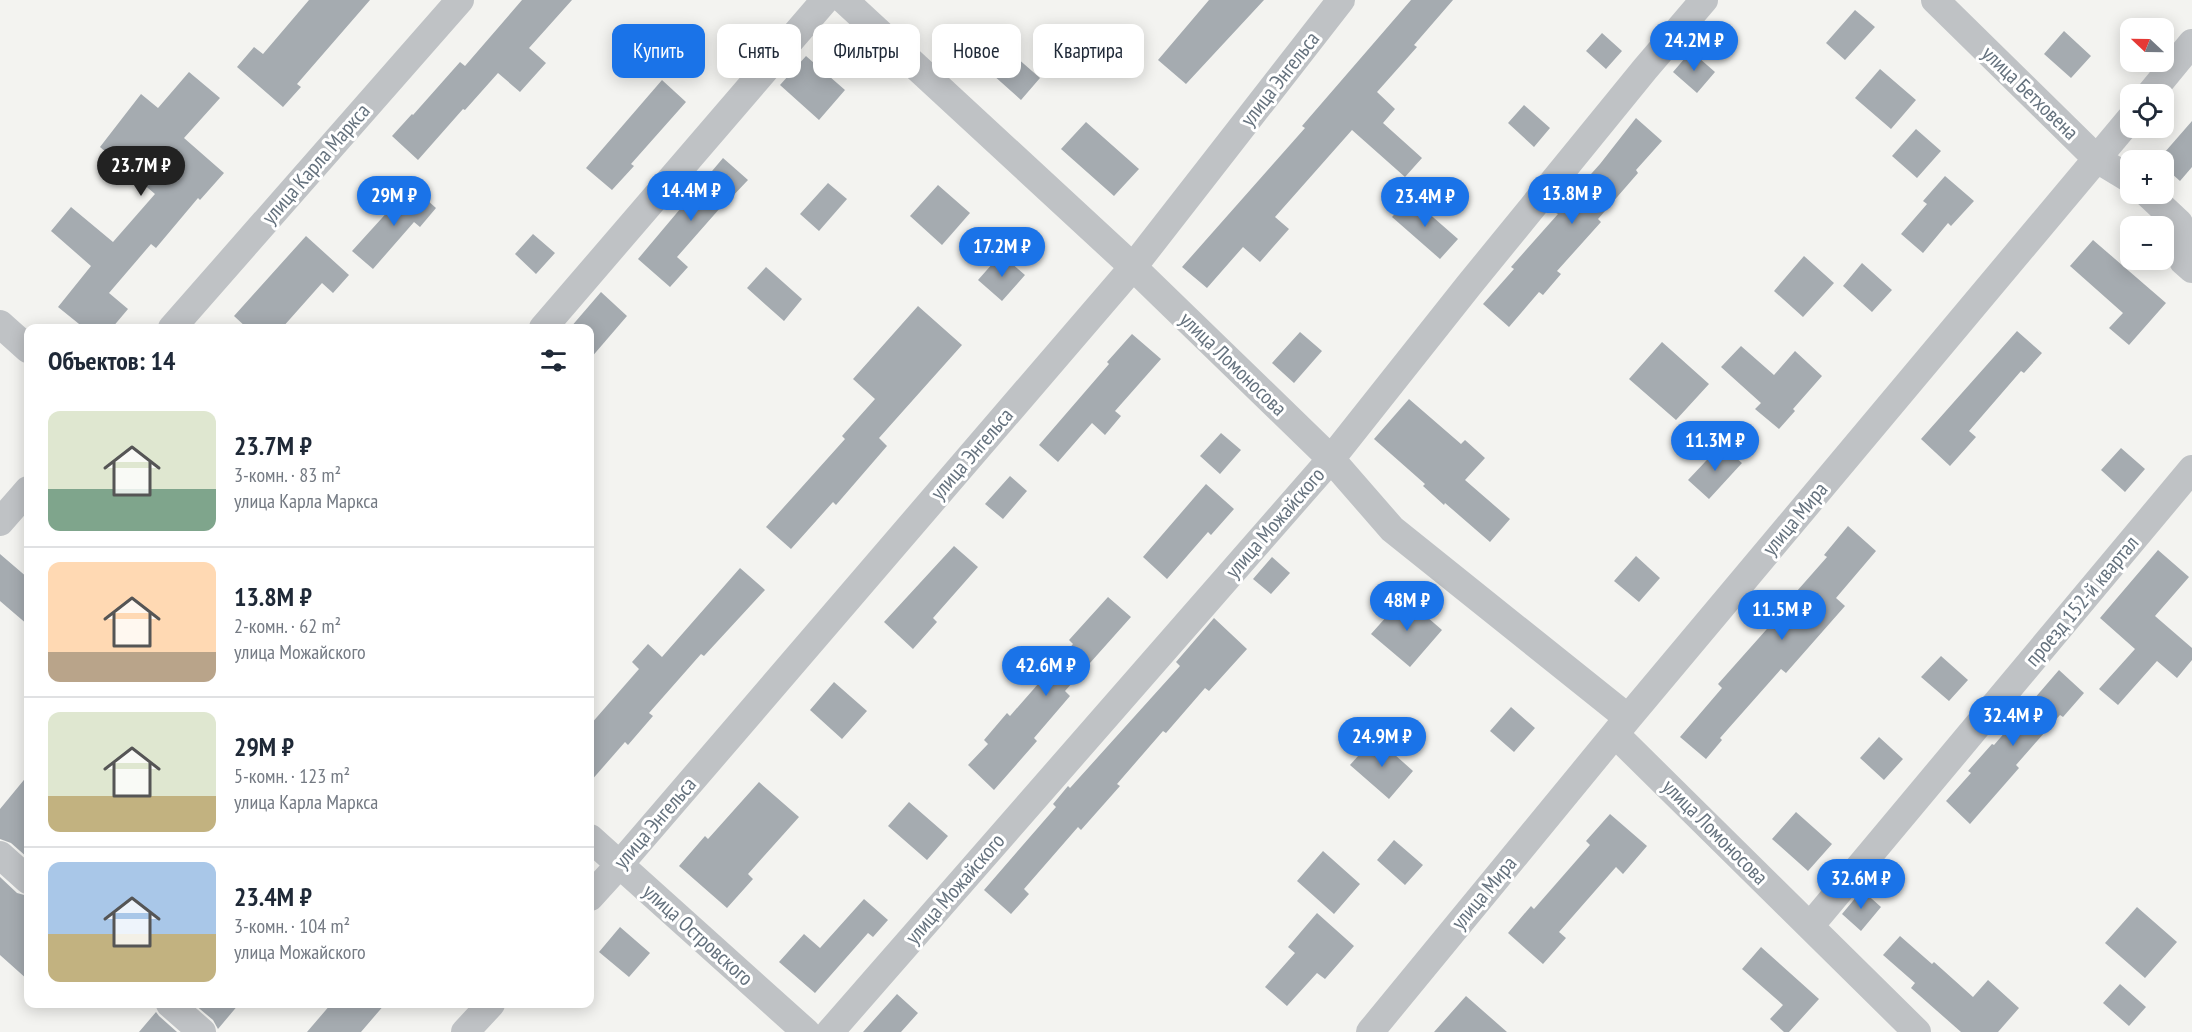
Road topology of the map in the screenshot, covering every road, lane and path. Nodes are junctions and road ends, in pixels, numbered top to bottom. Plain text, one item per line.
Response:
1 (460, 0) edge
2 (825, 0) edge
3 (844, 0) edge
4 (1341, 0) edge
5 (1704, 0) edge
6 (1935, 0) edge
7 (2192, 43) edge
8 (2158, 84) edge
9 (2120, 130) edge
10 (2097, 159) junction
11 (2120, 173) edge
12 (2159, 204) edge
13 (1133, 267) junction
14 (2192, 269) edge
15 (0, 324) edge
16 (176, 324) edge
17 (546, 324) edge
18 (24, 345) edge
19 (1331, 459) junction
20 (2192, 469) edge
21 (24, 495) edge
22 (0, 522) edge
23 (1621, 726) junction
24 (594, 841) edge
25 (0, 855) edge
26 (620, 864) junction
27 (24, 876) edge
28 (594, 893) edge
29 (1810, 926) junction
30 (175, 1008) edge
31 (487, 1008) edge
32 (202, 1032) edge
33 (465, 1032) edge
34 (806, 1032) edge
35 (830, 1032) edge
36 (1370, 1032) edge
37 (1917, 1032) edge

1 - 16 street, улица Карла Маркса
2 - 17 street
3 - 13 street, улица Ломоносова
4 - 13 street, улица Энгельса
5 - 19 street, улица Можайского
6 - 10 street, улица Бетховена
7 - 8 street
9 - 10 street, улица Мира
10 - 11 street, улица Бетховена
10 - 23 street, улица Мира
12 - 14 street
13 - 19 street, улица Ломоносова
13 - 26 street, улица Энгельса
15 - 18 street
19 - 23 street, улица Ломоносова
19 - 35 street, улица Можайского
20 - 29 street, проезд 152-й квартал
21 - 22 street
23 - 29 street, улица Ломоносова
23 - 36 street, улица Мира
24 - 26 street, улица Островского
25 - 27 street
26 - 28 street, улица Энгельса
26 - 34 street, улица Островского
29 - 37 street, улица Ломоносова
30 - 32 street
31 - 33 street

